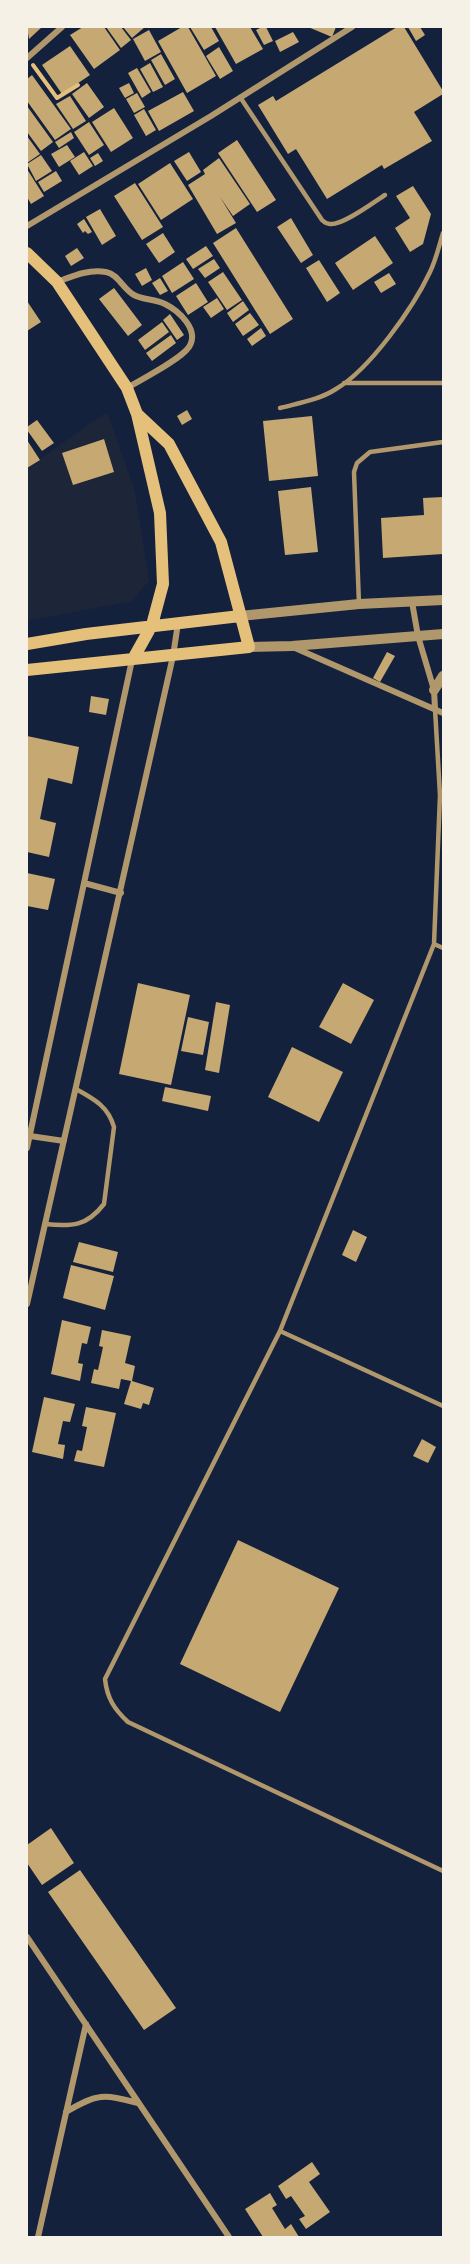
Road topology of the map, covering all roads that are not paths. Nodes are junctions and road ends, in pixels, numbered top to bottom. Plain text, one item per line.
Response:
1 (62, 27) edge
2 (352, 27) edge
3 (27, 58) edge
4 (240, 97) junction
5 (386, 195) dead end
6 (27, 226) edge
7 (443, 233) edge
8 (27, 253) edge
9 (57, 282) junction
10 (443, 383) edge
11 (344, 384) junction
12 (127, 388) junction
13 (280, 408) dead end
14 (137, 414) junction
15 (443, 442) edge
16 (443, 600) edge
17 (412, 602) junction
18 (359, 604) junction
19 (240, 616) junction
20 (178, 623) junction
21 (152, 625) junction
22 (443, 634) edge
23 (418, 636) junction
24 (27, 644) edge
25 (292, 646) junction
26 (249, 647) junction
27 (173, 656) junction
28 (133, 659) junction
29 (27, 670) edge
30 (443, 676) edge
31 (434, 690) junction
32 (435, 708) junction
33 (443, 712) edge
34 (441, 796) edge
35 (84, 883) junction
36 (121, 893) junction
37 (434, 944) junction
38 (443, 948) edge
39 (76, 1089) junction
40 (30, 1136) junction
41 (64, 1141) junction
42 (27, 1148) edge
43 (45, 1224) junction
44 (28, 1296) edge
45 (27, 1304) edge
46 (280, 1331) junction
47 (443, 1406) edge
48 (443, 1871) edge
49 (27, 1937) edge
50 (86, 2024) junction
51 (138, 2103) junction
52 (66, 2112) junction
53 (38, 2237) edge
54 (229, 2237) edge

1 - 3 street
2 - 4 street
4 - 5 lane
4 - 6 street
7 - 11 lane
8 - 9 main road
9 - 12 main road
9 - 12 street
10 - 11 lane
11 - 13 lane
12 - 14 main road
14 - 19 main road
14 - 21 main road
15 - 18 lane
16 - 17 street
17 - 18 street
17 - 23 street
18 - 19 street
19 - 20 main road
19 - 26 main road
20 - 21 main road
20 - 27 street
21 - 24 main road
21 - 28 main road
22 - 23 street
23 - 25 street
23 - 31 street
25 - 26 street
25 - 32 street
26 - 27 main road
27 - 28 main road
27 - 36 street
28 - 29 main road
28 - 35 street
30 - 31 street
31 - 32 street
32 - 33 street
32 - 34 lane
34 - 37 lane
35 - 36 street
35 - 40 street
36 - 39 street
37 - 38 lane
37 - 46 lane
39 - 41 street
39 - 43 lane
40 - 41 street
40 - 42 street
41 - 43 street
43 - 44 street
44 - 45 street
46 - 47 lane
46 - 48 lane
49 - 50 street
50 - 51 street
50 - 52 street
51 - 52 street
51 - 54 street
52 - 53 street

